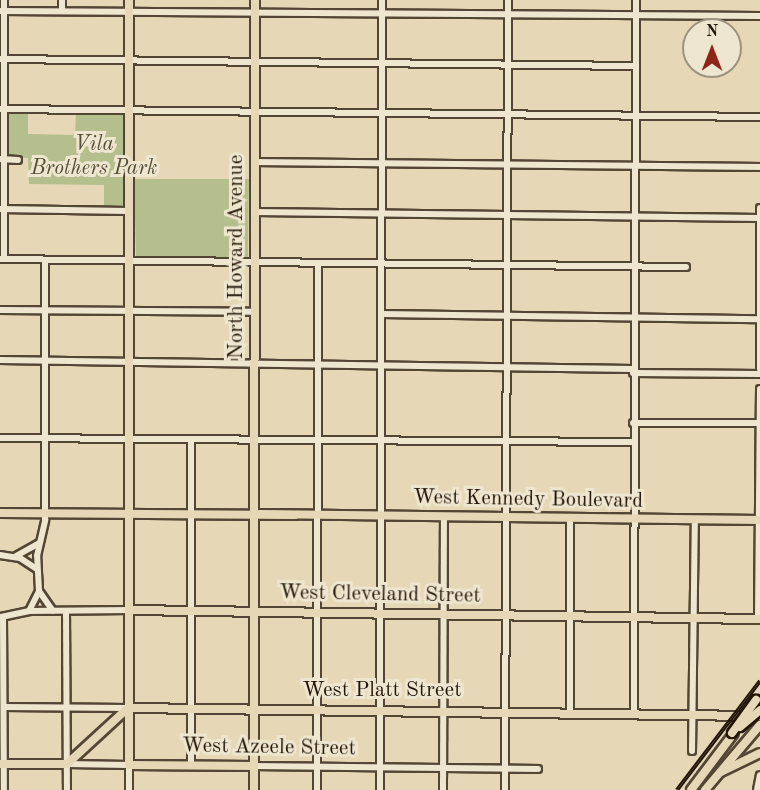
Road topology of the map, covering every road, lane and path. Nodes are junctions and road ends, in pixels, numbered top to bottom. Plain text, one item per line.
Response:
1 (3, 0) edge
2 (63, 0) edge
3 (129, 0) edge
4 (255, 0) edge
5 (382, 0) edge
6 (508, 0) edge
7 (636, 0) edge
8 (129, 10) junction
9 (2, 11) edge
10 (62, 11) junction
11 (255, 11) junction
12 (382, 12) junction
13 (508, 14) junction
14 (636, 15) junction
15 (760, 16) edge
16 (2, 59) edge
17 (129, 60) junction
18 (255, 61) junction
19 (381, 62) junction
20 (508, 64) junction
21 (635, 66) junction
22 (2, 109) edge
23 (129, 110) junction
24 (255, 111) junction
25 (381, 113) junction
26 (508, 114) junction
27 (635, 116) junction
28 (760, 117) edge
29 (2, 159) edge
30 (18, 160) dead end
31 (255, 162) junction
32 (382, 163) junction
33 (508, 164) junction
34 (634, 166) junction
35 (760, 167) edge
36 (760, 208) edge
37 (2, 209) edge
38 (128, 211) junction
39 (255, 212) junction
40 (381, 213) junction
41 (508, 215) junction
42 (633, 216) junction
43 (760, 218) edge
44 (2, 259) edge
45 (45, 260) junction
46 (129, 261) junction
47 (255, 262) junction
48 (318, 263) junction
49 (381, 263) junction
50 (508, 265) junction
51 (633, 267) junction
52 (686, 267) dead end
53 (760, 268) edge
54 (0, 310) edge
55 (45, 310) junction
56 (129, 311) junction
57 (255, 312) junction
58 (381, 314) junction
59 (507, 315) junction
60 (633, 318) junction
61 (760, 319) edge
62 (0, 360) edge
63 (45, 361) junction
64 (129, 361) junction
65 (255, 363) junction
66 (318, 365) junction
67 (381, 366) junction
68 (507, 367) junction
69 (760, 369) edge
70 (633, 371) junction
71 (760, 374) edge
72 (760, 389) edge
73 (633, 423) junction
74 (760, 423) edge
75 (0, 438) edge
76 (45, 438) junction
77 (129, 438) junction
78 (191, 439) junction
79 (255, 439) junction
80 (318, 440) junction
81 (381, 441) junction
82 (507, 442) junction
83 (633, 442) junction
84 (0, 513) edge
85 (44, 513) junction
86 (128, 513) junction
87 (191, 514) junction
88 (257, 515) junction
89 (318, 516) junction
90 (381, 516) junction
91 (444, 517) junction
92 (507, 518) junction
93 (570, 518) junction
94 (633, 519) junction
95 (695, 519) junction
96 (760, 520) edge
97 (39, 543) junction
98 (0, 555) edge
99 (15, 556) junction
100 (759, 568) edge
101 (37, 569) junction
102 (39, 591) junction
103 (129, 610) junction
104 (29, 611) junction
105 (53, 611) junction
106 (66, 611) junction
107 (191, 611) junction
108 (255, 611) junction
109 (318, 612) junction
110 (381, 613) junction
111 (444, 614) junction
112 (507, 614) junction
113 (570, 615) junction
114 (1, 617) edge
115 (633, 617) junction
116 (694, 618) junction
117 (759, 619) edge
118 (2, 681) edge
119 (758, 698) edge
120 (4, 707) junction
121 (67, 708) junction
122 (128, 708) junction
123 (192, 708) junction
124 (255, 709) junction
125 (318, 709) junction
126 (381, 709) junction
127 (444, 710) junction
128 (760, 710) edge
129 (507, 711) junction
130 (570, 711) junction
131 (634, 714) junction
132 (693, 715) junction
133 (760, 716) edge
134 (2, 727) edge
135 (757, 728) edge
136 (732, 735) junction
137 (2, 739) edge
138 (692, 751) dead end
139 (760, 753) edge
140 (2, 764) edge
141 (67, 764) junction
142 (129, 765) junction
143 (192, 766) junction
144 (254, 766) junction
145 (317, 767) junction
146 (381, 768) junction
147 (443, 768) junction
148 (506, 769) junction
149 (538, 769) dead end
150 (758, 775) edge
151 (714, 778) junction
152 (4, 790) edge
153 (67, 790) edge
154 (129, 790) edge
155 (254, 790) edge
156 (317, 790) edge
157 (380, 790) edge
158 (443, 790) edge
159 (505, 790) edge
160 (691, 790) edge
161 (705, 790) edge
162 (757, 790) edge

1 - 9 street
2 - 10 street
3 - 8 main road
4 - 11 main road, North Howard Avenue
5 - 12 street
6 - 13 street
7 - 14 street
8 - 10 street
8 - 11 street
8 - 17 main road
9 - 10 street
9 - 16 street
11 - 12 street
11 - 18 main road, North Howard Avenue
12 - 13 street
12 - 19 street
13 - 14 street
13 - 20 street
14 - 15 street
14 - 21 street
16 - 17 street
16 - 22 street
17 - 18 street
17 - 23 main road
18 - 19 street
18 - 24 main road, North Howard Avenue
19 - 20 street
19 - 25 street
20 - 21 street
20 - 26 street
21 - 27 street
22 - 23 street
22 - 29 street
23 - 24 street
23 - 38 main road
24 - 25 street
24 - 31 main road, North Howard Avenue
25 - 26 street
25 - 32 street
26 - 27 street
26 - 33 street
27 - 28 street
27 - 34 street
29 - 30 street
29 - 37 street
31 - 32 street
31 - 39 main road, North Howard Avenue
32 - 33 street
32 - 40 street
33 - 34 street
33 - 41 street
34 - 35 street
34 - 42 street
36 - 43 street
37 - 38 street
37 - 44 street
38 - 46 main road
39 - 40 street
39 - 47 main road, North Howard Avenue
40 - 41 street
40 - 49 street
41 - 42 street
41 - 50 street
42 - 43 street
42 - 51 street
43 - 53 street
44 - 45 street
45 - 46 street
45 - 55 street
46 - 47 street
46 - 56 main road
47 - 48 street
47 - 57 main road, North Howard Avenue
48 - 49 street
48 - 66 street
49 - 50 street
49 - 58 street
50 - 51 street
50 - 59 street
51 - 52 street
51 - 60 street
53 - 61 street
54 - 55 street
55 - 56 street
55 - 63 street
56 - 57 street
56 - 64 main road
57 - 65 main road, North Howard Avenue
58 - 59 street
58 - 67 street
59 - 60 street
59 - 68 street
60 - 61 street
60 - 70 street
61 - 69 street
62 - 63 street
63 - 64 street
63 - 76 street
64 - 65 street
64 - 77 main road
65 - 66 street
65 - 79 main road, North Howard Avenue
66 - 67 street
66 - 80 street
67 - 68 street
67 - 81 street
68 - 70 street
68 - 82 street
70 - 71 street
70 - 73 street
72 - 74 street
73 - 74 street
73 - 83 street
74 - 96 street
75 - 76 street
76 - 77 street
76 - 85 street
77 - 78 street
77 - 86 main road
78 - 79 street
78 - 87 street
79 - 80 street
79 - 88 main road, North Howard Avenue
80 - 81 street
80 - 89 street
81 - 82 street
81 - 90 street
82 - 83 street
82 - 92 street
83 - 94 street
84 - 85 main road, West Kennedy Boulevard
85 - 86 main road, West Kennedy Boulevard
85 - 97 street
86 - 87 main road, West Kennedy Boulevard
86 - 103 main road
87 - 88 main road, West Kennedy Boulevard
87 - 107 street
88 - 89 main road, West Kennedy Boulevard
88 - 108 main road, North Howard Avenue
89 - 90 main road, West Kennedy Boulevard
89 - 109 street
90 - 91 main road, West Kennedy Boulevard
90 - 110 street
91 - 92 main road, West Kennedy Boulevard
91 - 111 street
92 - 93 main road, West Kennedy Boulevard
92 - 112 street
93 - 94 main road, West Kennedy Boulevard
93 - 113 street
94 - 95 main road, West Kennedy Boulevard
94 - 115 street
95 - 96 main road, West Kennedy Boulevard
95 - 116 street
96 - 100 street
97 - 99 street
97 - 101 street
98 - 99 street
99 - 101 street
100 - 117 street
101 - 102 street
102 - 104 street
102 - 105 street
103 - 106 street, West Cleveland Street
103 - 107 main road, West Cleveland Street
103 - 122 main road
104 - 105 street, West Cleveland Street
104 - 114 street, West Cleveland Street
105 - 106 street, West Cleveland Street
106 - 121 street
107 - 108 main road, West Cleveland Street
107 - 123 street
108 - 109 main road, West Cleveland Street
108 - 124 main road, North Howard Avenue
109 - 110 main road, West Cleveland Street
109 - 125 street
110 - 111 main road, West Cleveland Street
110 - 126 street
111 - 112 main road, West Cleveland Street
111 - 127 street
112 - 113 main road, West Cleveland Street
112 - 129 street
113 - 115 main road, West Cleveland Street
113 - 130 street
114 - 118 street
115 - 116 main road, West Cleveland Street
115 - 131 street
116 - 117 main road, West Cleveland Street
116 - 132 street
118 - 120 street
119 - 136 highway, bridge
120 - 121 street, West Platt Street
120 - 134 street
121 - 122 street, West Platt Street
121 - 141 street
122 - 123 main road, West Platt Street
122 - 141 main road
122 - 142 main road
123 - 124 main road, West Platt Street
123 - 143 street
124 - 125 main road, West Platt Street
124 - 144 main road, North Howard Avenue
125 - 126 main road, West Platt Street
125 - 145 street
126 - 127 main road, West Platt Street
126 - 146 street
127 - 129 main road, West Platt Street
127 - 147 street
128 - 136 highway, bridge
129 - 130 main road, West Platt Street
129 - 148 street
130 - 131 main road, West Platt Street
131 - 132 main road, West Platt Street
132 - 133 main road, West Platt Street
132 - 138 street
134 - 137 street
135 - 151 highway
136 - 160 highway
137 - 140 street
139 - 151 highway
140 - 141 main road, West Azeele Street
140 - 152 street
141 - 142 street, West Azeele Street
141 - 153 street
142 - 143 main road, West Azeele Street
142 - 154 street
143 - 144 main road, West Azeele Street
144 - 145 street, West Azeele Street
144 - 155 main road, North Howard Avenue
145 - 146 street, West Azeele Street
145 - 156 street
146 - 147 street, West Azeele Street
146 - 157 street
147 - 148 street, West Azeele Street
147 - 158 street
148 - 149 street, West Azeele Street
148 - 159 street
150 - 162 street
151 - 161 highway

